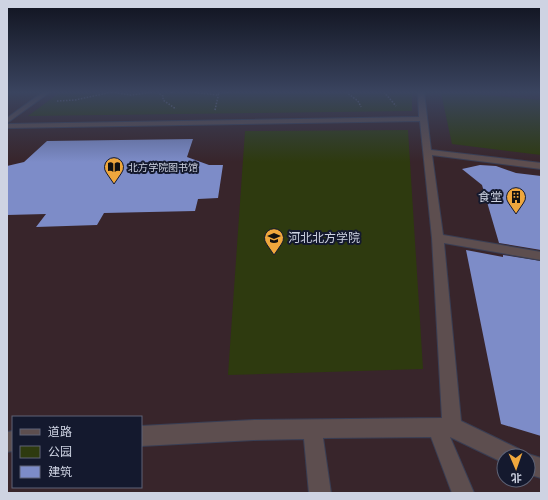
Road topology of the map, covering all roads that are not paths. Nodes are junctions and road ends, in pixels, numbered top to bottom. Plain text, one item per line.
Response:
1 (423, 115) edge
2 (423, 120) junction
3 (7, 126) edge
4 (427, 152) junction
5 (541, 166) edge
6 (438, 238) junction
7 (541, 256) edge
8 (445, 427) junction
9 (312, 429) junction
10 (142, 436) edge
11 (496, 449) edge
12 (320, 493) edge
13 (463, 493) edge

1 - 2 lane
2 - 3 lane
2 - 4 lane
4 - 5 lane
4 - 6 lane
6 - 7 lane
6 - 8 lane
8 - 9 lane
8 - 11 lane
8 - 13 lane
9 - 10 lane
9 - 12 lane

